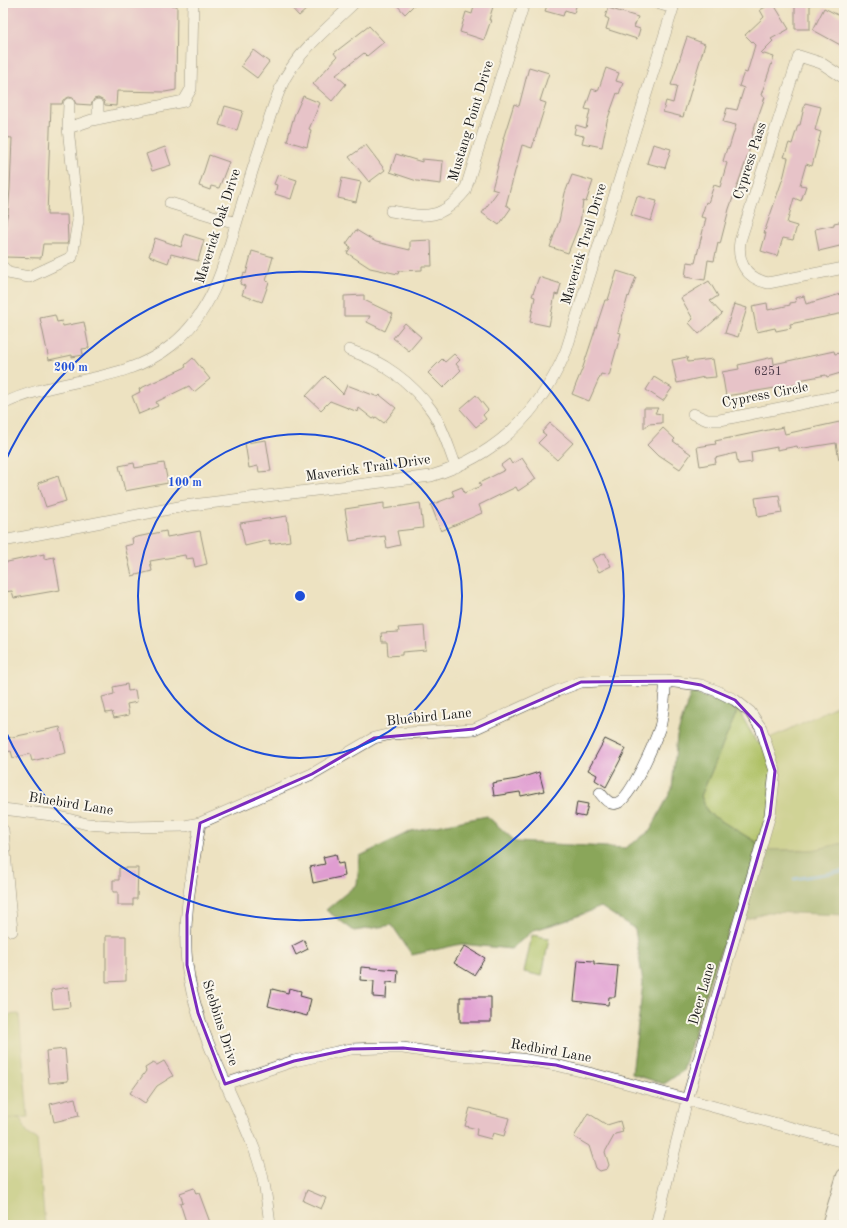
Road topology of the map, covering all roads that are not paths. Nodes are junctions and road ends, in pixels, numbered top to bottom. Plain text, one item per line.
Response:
1 (193, 3) edge
2 (354, 3) edge
3 (524, 3) edge
4 (657, 3) edge
5 (844, 78) edge
6 (69, 104) dead end
7 (98, 105) dead end
8 (98, 119) junction
9 (68, 128) junction
10 (170, 203) dead end
11 (391, 210) dead end
12 (236, 223) junction
13 (3, 267) edge
14 (844, 268) edge
15 (349, 350) dead end
16 (844, 395) edge
17 (3, 404) edge
18 (692, 414) dead end
19 (456, 467) junction
20 (3, 541) edge
21 (666, 681) junction
22 (775, 771) joint
23 (600, 793) dead end
24 (3, 809) edge
25 (200, 823) junction
26 (3, 830) edge
27 (12, 931) dead end
28 (225, 1084) junction
29 (687, 1100) junction
30 (844, 1142) edge
31 (844, 1176) edge
32 (270, 1225) edge
33 (656, 1225) edge
34 (829, 1225) edge

1 - 8 street
2 - 12 street, Maverick Oak Drive
3 - 11 street, Mustang Point Drive
4 - 19 street, Maverick Trail Drive
5 - 14 street, Cypress Pass
6 - 9 street
7 - 8 street
8 - 9 street
9 - 13 street
10 - 12 street
12 - 17 street, Maverick Oak Drive
15 - 19 street
16 - 18 street, Cypress Circle
19 - 20 street, Maverick Trail Drive
21 - 22 street, Bluebird Lane
21 - 23 street
21 - 25 street, Bluebird Lane
22 - 29 street, Deer Lane
24 - 25 street, Bluebird Lane
25 - 28 street, Stebbins Drive
26 - 27 street
28 - 29 street, Redbird Lane
28 - 32 street, Stebbins Drive
29 - 30 street, Redbird Lane
29 - 33 street, Deer Lane
31 - 34 main road

